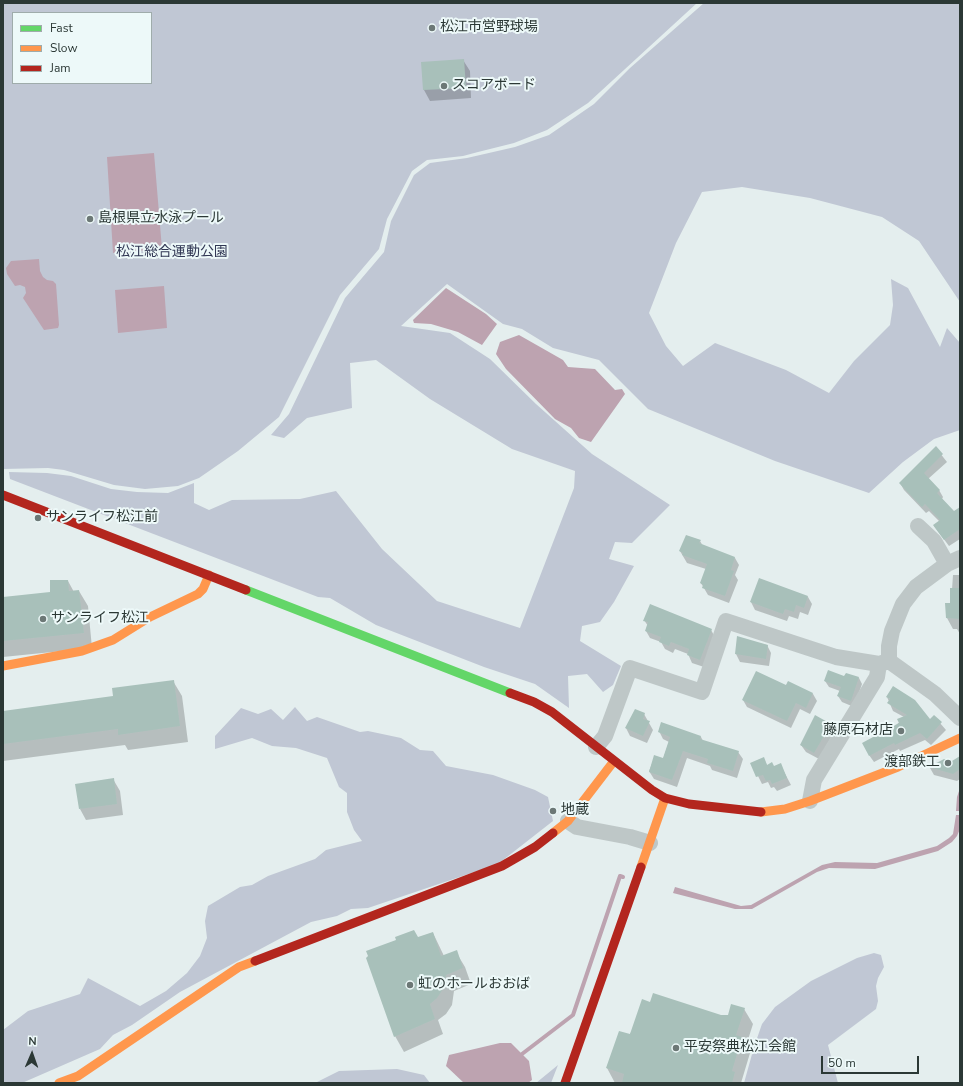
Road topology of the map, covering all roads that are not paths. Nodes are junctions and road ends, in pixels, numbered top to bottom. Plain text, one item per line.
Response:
1 (3, 495) edge
2 (918, 526) dead end
3 (953, 561) edge
4 (209, 575) junction
5 (884, 663) junction
6 (3, 666) edge
7 (960, 718) edge
8 (960, 738) edge
9 (596, 747) junction
10 (614, 762) junction
11 (665, 798) junction
12 (810, 801) junction
13 (568, 821) junction
14 (650, 843) junction
15 (59, 1083) edge
16 (565, 1083) edge

1 - 4 street
2 - 3 street
3 - 5 street
4 - 6 street
4 - 9 street
5 - 7 street
5 - 9 street
5 - 12 street
8 - 12 street
9 - 10 street
10 - 11 street
10 - 13 street
11 - 12 street
11 - 14 street
13 - 14 street
13 - 15 street
14 - 16 street

